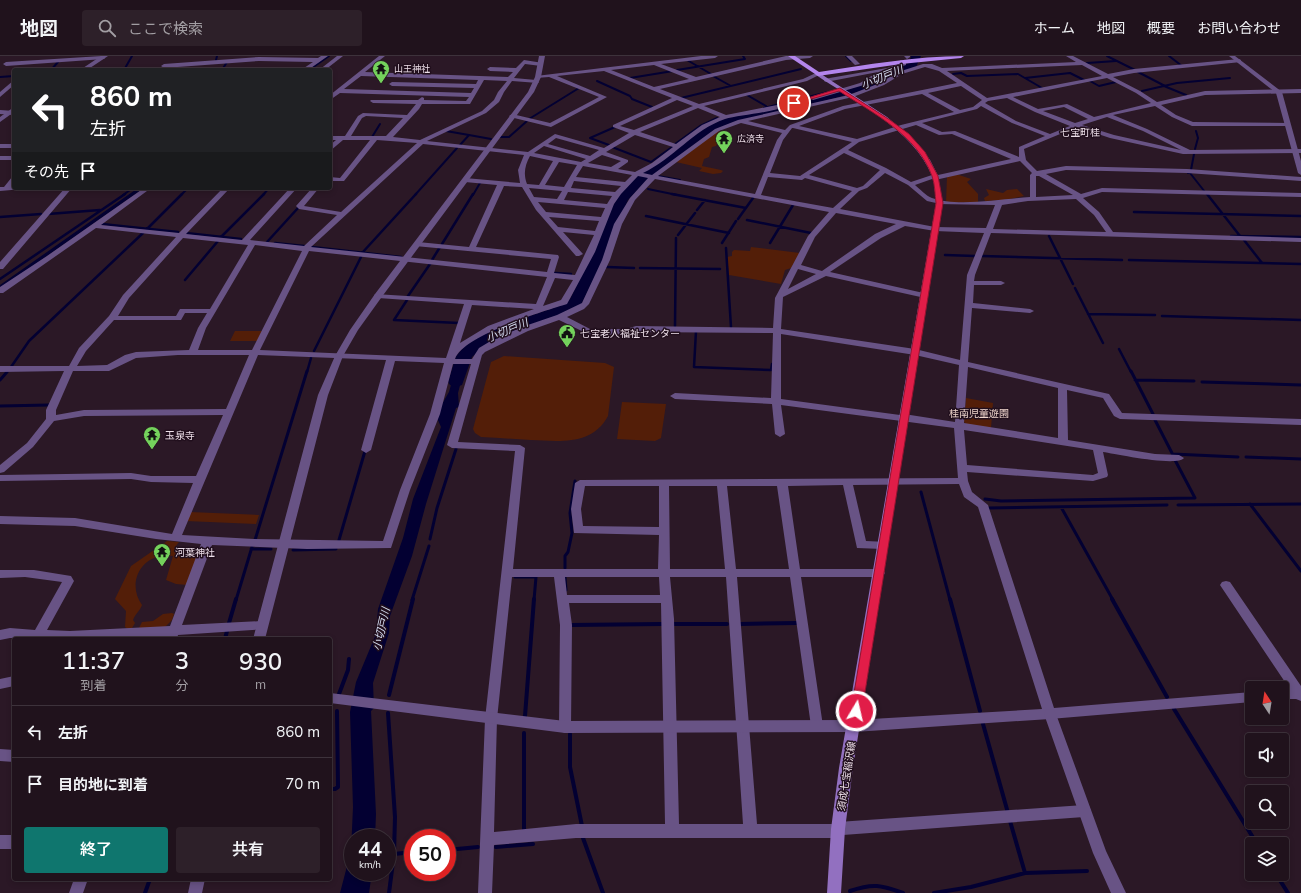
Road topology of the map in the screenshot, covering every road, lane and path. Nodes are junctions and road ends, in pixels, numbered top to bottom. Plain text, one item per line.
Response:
1 (36, 56) edge
2 (324, 56) edge
3 (340, 56) edge
4 (382, 56) edge
5 (542, 56) edge
6 (715, 56) edge
7 (810, 56) edge
8 (849, 56) edge
9 (914, 56) edge
10 (961, 56) edge
11 (1069, 56) edge
12 (1232, 56) edge
13 (103, 57) edge
14 (791, 57) edge
15 (287, 58) edge
16 (908, 58) edge
17 (319, 60) junction
18 (939, 61) dead end
19 (1239, 61) junction
20 (31, 62) junction
21 (901, 62) junction
22 (654, 63) junction
23 (1083, 63) junction
24 (6, 64) dead end
25 (541, 64) junction
26 (164, 66) edge
27 (858, 66) junction
28 (26, 68) edge
29 (86, 68) edge
30 (307, 68) edge
31 (325, 68) edge
32 (490, 69) dead end
33 (604, 69) junction
34 (888, 69) junction
35 (517, 70) junction
36 (943, 70) junction
37 (816, 73) junction
38 (866, 73) junction
39 (360, 74) junction
40 (549, 75) junction
41 (1108, 76) junction
42 (436, 77) junction
43 (482, 78) junction
44 (511, 79) junction
45 (537, 79) junction
46 (695, 79) junction
47 (826, 80) junction
48 (12, 84) edge
49 (392, 84) dead end
50 (963, 84) junction
51 (431, 85) junction
52 (478, 86) junction
53 (653, 89) junction
54 (338, 91) junction
55 (1301, 91) edge
56 (845, 92) junction
57 (1279, 92) junction
58 (425, 93) junction
59 (924, 93) junction
60 (0, 95) edge
61 (473, 95) junction
62 (332, 96) edge
63 (1009, 97) junction
64 (676, 98) junction
65 (373, 101) dead end
66 (420, 102) junction
67 (984, 102) junction
68 (863, 104) junction
69 (1155, 104) junction
70 (698, 106) junction
71 (12, 111) edge
72 (1037, 111) junction
73 (0, 112) edge
74 (959, 112) junction
75 (1106, 114) junction
76 (512, 116) junction
77 (408, 117) junction
78 (726, 118) junction
79 (1093, 119) junction
80 (0, 120) edge
81 (740, 121) junction
82 (917, 123) junction
83 (1288, 124) junction
84 (792, 126) junction
85 (1076, 126) junction
86 (898, 128) junction
87 (635, 132) junction
88 (786, 132) junction
89 (1050, 136) junction
90 (332, 138) edge
91 (344, 138) junction
92 (375, 138) junction
93 (388, 138) junction
94 (857, 141) junction
95 (422, 142) junction
96 (543, 144) junction
97 (0, 146) edge
98 (12, 146) edge
99 (677, 146) junction
100 (332, 147) edge
101 (488, 149) junction
102 (843, 150) junction
103 (1298, 150) edge
104 (602, 151) junction
105 (528, 154) junction
106 (0, 158) edge
107 (12, 158) edge
108 (590, 158) junction
109 (1020, 158) junction
110 (557, 160) junction
111 (1189, 162) junction
112 (580, 164) junction
113 (612, 170) junction
114 (884, 170) junction
115 (1301, 173) edge
116 (637, 174) junction
117 (1038, 174) junction
118 (766, 175) junction
119 (804, 176) junction
120 (652, 177) junction
121 (935, 177) junction
122 (332, 179) edge
123 (572, 179) junction
124 (1301, 179) edge
125 (12, 180) edge
126 (465, 180) junction
127 (501, 184) junction
128 (628, 184) junction
129 (910, 184) junction
130 (525, 186) junction
131 (541, 187) junction
132 (3, 189) edge
133 (67, 190) edge
134 (145, 190) edge
135 (226, 190) edge
136 (292, 190) edge
137 (314, 190) edge
138 (566, 190) junction
139 (857, 190) junction
140 (616, 194) junction
141 (1301, 195) edge
142 (757, 196) junction
143 (1078, 197) junction
144 (532, 199) junction
145 (1033, 199) junction
146 (559, 202) junction
147 (939, 202) junction
148 (999, 203) junction
149 (609, 206) junction
150 (834, 211) junction
151 (343, 214) junction
152 (544, 214) junction
153 (604, 219) junction
154 (902, 224) junction
155 (94, 226) junction
156 (556, 229) junction
157 (935, 230) junction
158 (987, 232) junction
159 (598, 233) junction
160 (182, 235) junction
161 (1111, 235) junction
162 (1301, 240) edge
163 (244, 242) junction
164 (253, 243) junction
165 (418, 244) junction
166 (307, 248) junction
167 (472, 249) junction
168 (579, 254) dead end
169 (406, 259) junction
170 (797, 266) junction
171 (0, 267) edge
172 (823, 273) junction
173 (551, 275) junction
174 (578, 278) junction
175 (970, 283) junction
176 (1001, 283) dead end
177 (0, 291) edge
178 (378, 296) junction
179 (780, 296) junction
180 (925, 296) junction
181 (468, 302) junction
182 (968, 305) junction
183 (541, 308) junction
184 (212, 311) junction
185 (1030, 311) dead end
186 (560, 317) junction
187 (112, 318) junction
188 (777, 331) junction
189 (255, 352) junction
190 (915, 352) junction
191 (192, 353) junction
192 (339, 356) junction
193 (391, 359) junction
194 (451, 359) junction
195 (473, 362) junction
196 (964, 364) junction
197 (0, 369) edge
198 (70, 369) junction
199 (1062, 386) junction
200 (674, 396) dead end
201 (776, 401) junction
202 (230, 412) junction
203 (904, 418) junction
204 (51, 419) junction
205 (1301, 422) edge
206 (959, 426) junction
207 (780, 434) dead end
208 (1063, 442) junction
209 (1097, 447) junction
210 (366, 450) dead end
211 (1179, 458) dead end
212 (962, 468) junction
213 (0, 470) edge
214 (0, 478) edge
215 (201, 480) junction
216 (847, 481) junction
217 (893, 481) junction
218 (963, 481) junction
219 (722, 482) junction
220 (782, 482) junction
221 (664, 483) junction
222 (0, 520) edge
223 (664, 531) junction
224 (175, 538) junction
225 (208, 541) junction
226 (283, 545) junction
227 (883, 545) junction
228 (507, 573) junction
229 (664, 573) junction
230 (731, 573) junction
231 (795, 573) junction
232 (0, 574) edge
233 (559, 574) junction
234 (879, 574) junction
235 (1226, 585) dead end
236 (562, 599) junction
237 (666, 599) junction
238 (262, 626) junction
239 (39, 634) junction
240 (173, 634) edge
241 (0, 635) edge
242 (259, 637) edge
243 (12, 681) edge
244 (0, 684) edge
245 (1289, 694) edge
246 (1300, 694) edge
247 (332, 698) edge
248 (1245, 698) edge
249 (1050, 714) junction
250 (491, 718) junction
251 (743, 726) junction
252 (817, 726) junction
253 (854, 726) junction
254 (565, 727) junction
255 (670, 727) junction
256 (0, 755) edge
257 (12, 756) edge
258 (1084, 811) junction
259 (838, 830) junction
260 (672, 832) junction
261 (751, 832) junction
262 (487, 839) junction
263 (0, 842) edge
264 (12, 842) edge
265 (80, 881) edge
266 (198, 881) edge
267 (76, 893) edge
268 (195, 893) edge
269 (484, 893) edge
270 (834, 893) edge
271 (1119, 893) edge

1 - 20 street
2 - 17 street
3 - 31 street
4 - 39 street
5 - 25 street
6 - 22 street
7 - 14 street
8 - 27 street
9 - 16 main road
10 - 16 main road
11 - 23 street
12 - 19 street
13 - 20 street
13 - 29 street
14 - 37 main road
14 - 46 street
15 - 17 street
15 - 26 street
16 - 21 main road
16 - 27 main road
17 - 30 street
18 - 36 street
19 - 41 street
19 - 57 street
20 - 24 street
20 - 28 street
21 - 27 main road
21 - 34 street
22 - 33 street
22 - 46 street
23 - 36 street
23 - 41 street
25 - 35 street
25 - 45 street
27 - 37 main road
27 - 38 street
32 - 35 street
33 - 40 street
33 - 53 street
34 - 38 street
34 - 56 street
35 - 44 street
36 - 50 street
36 - 56 street
37 - 47 main road, 須成七宝稲沢線
37 - 70 street
38 - 47 street
39 - 42 street
39 - 54 street
40 - 45 street
40 - 76 street
41 - 63 street
41 - 69 street
42 - 43 street
42 - 51 street
43 - 44 street
43 - 52 street
44 - 45 street
44 - 95 street
45 - 76 street
46 - 53 street
47 - 56 main road, 須成七宝稲沢線
48 - 60 street
49 - 51 street
50 - 59 street
50 - 67 street
51 - 52 street
51 - 58 street
52 - 61 street
53 - 64 street
54 - 58 street
54 - 62 street
55 - 57 street
56 - 68 main road, 須成七宝稲沢線
56 - 78 street
56 - 81 street
57 - 69 street
57 - 83 street
58 - 61 street
58 - 66 street
59 - 68 street
59 - 74 street
61 - 66 street
63 - 67 street
63 - 72 street
64 - 70 street
64 - 87 street
65 - 66 street
66 - 77 street
67 - 74 street
67 - 89 street
68 - 84 street
68 - 86 main road, 須成七宝稲沢線
69 - 75 street
69 - 83 street
70 - 78 street
70 - 87 street
71 - 73 street
71 - 80 street
72 - 79 street
72 - 85 street
74 - 82 street
75 - 79 street
75 - 111 street
76 - 101 street
77 - 91 street
77 - 93 street
78 - 99 street
79 - 85 street
81 - 88 street
81 - 120 street
82 - 86 street
82 - 109 street
83 - 103 street
84 - 88 street
84 - 94 street
85 - 89 street
85 - 111 street
86 - 94 street
86 - 121 main road, 須成七宝稲沢線
87 - 99 street
87 - 104 street
88 - 118 street
89 - 109 street
90 - 91 street
91 - 92 street
91 - 100 street
92 - 93 street
92 - 122 street
93 - 95 street
94 - 102 street
95 - 101 street
95 - 151 street
96 - 104 street
96 - 105 street
96 - 108 street
97 - 98 street
99 - 116 street
101 - 105 street
101 - 126 street
102 - 114 street
102 - 119 street
103 - 111 street
103 - 115 street
104 - 108 street
104 - 113 street
105 - 110 street
105 - 130 street
106 - 107 street
108 - 112 street
109 - 117 street
109 - 121 street
110 - 112 street
110 - 131 street
111 - 117 street
111 - 124 street
112 - 113 street
112 - 123 street
113 - 116 street
114 - 129 street
114 - 139 street
116 - 120 street
116 - 128 street
117 - 143 street
117 - 145 street
118 - 119 street
118 - 142 street
119 - 139 street
120 - 142 street
120 - 186 street
121 - 129 street
121 - 147 main road, 須成七宝稲沢線
123 - 128 street
123 - 138 street
125 - 132 street
126 - 127 street
126 - 165 street
127 - 130 street
127 - 167 street
128 - 140 street
129 - 147 street
130 - 131 street
130 - 144 street
131 - 138 street
133 - 171 street
134 - 155 street
135 - 160 street
136 - 163 street
137 - 151 street
138 - 140 street
138 - 146 street
139 - 150 street
140 - 149 street
141 - 143 street
142 - 150 street
143 - 145 street
143 - 161 street
144 - 146 street
144 - 152 street
145 - 148 street
146 - 149 street
147 - 148 street
147 - 157 main road, 須成七宝稲沢線
148 - 158 street
149 - 153 street
150 - 154 street
150 - 170 street
151 - 166 street
152 - 153 street
152 - 156 street
153 - 159 street
154 - 157 street
154 - 172 street
155 - 160 street
155 - 177 street
156 - 159 street
156 - 168 street
157 - 158 street
157 - 180 main road, 須成七宝稲沢線
158 - 161 street
158 - 175 street
159 - 174 street
160 - 163 street
160 - 187 street
161 - 162 street
163 - 164 street
164 - 166 street
164 - 184 street
165 - 167 street
165 - 169 street
166 - 169 street
166 - 189 street
167 - 173 street
169 - 173 street
169 - 178 street
170 - 172 street
170 - 179 street
172 - 179 street
172 - 180 street
173 - 174 street
173 - 183 street
174 - 183 street
175 - 176 street
175 - 182 street
178 - 181 street
178 - 192 street
179 - 188 street
180 - 190 main road, 須成七宝稲沢線
181 - 183 street
181 - 194 street
182 - 185 street
182 - 196 street
183 - 194 street
184 - 187 street
184 - 191 street
186 - 188 street
186 - 195 street
187 - 198 street
188 - 190 street
188 - 201 street
189 - 191 street
189 - 192 street
189 - 202 street
190 - 196 street
190 - 203 main road, 須成七宝稲沢線
191 - 198 street
192 - 193 street
192 - 226 street
193 - 194 street
193 - 210 street
194 - 195 street
194 - 226 street
195 - 228 street
196 - 199 street
196 - 206 street
197 - 198 street
198 - 204 street
199 - 205 street
199 - 208 street
200 - 201 street
201 - 203 street
201 - 207 street
202 - 204 street
202 - 215 street
203 - 206 street
203 - 217 main road, 須成七宝稲沢線
204 - 213 street
206 - 208 street
206 - 212 street
208 - 209 street
209 - 211 street
209 - 212 street
212 - 218 street
214 - 215 street
215 - 224 street
216 - 217 street
216 - 220 street
216 - 227 street
217 - 218 street
217 - 227 main road, 須成七宝稲沢線
218 - 249 street
219 - 220 street
219 - 221 street
219 - 230 street
220 - 231 street
221 - 223 street
221 - 223 street
222 - 224 street
223 - 229 street
224 - 225 street
225 - 226 street
225 - 240 street
226 - 238 street
227 - 234 main road, 須成七宝稲沢線
228 - 233 street
228 - 250 street
229 - 230 street
229 - 233 street
229 - 237 street
230 - 231 street
230 - 251 street
231 - 234 street
231 - 252 street
232 - 239 street
233 - 236 street
234 - 253 main road, 須成七宝稲沢線
235 - 246 street
236 - 237 street
236 - 254 street
237 - 255 street
238 - 240 street
238 - 242 street
239 - 240 street
239 - 241 street
243 - 244 street
245 - 246 street
247 - 250 street
248 - 249 street
249 - 253 street
249 - 258 street
250 - 254 street
250 - 262 street
251 - 252 street
251 - 255 street
251 - 261 street
252 - 253 street
253 - 259 main road, 須成七宝稲沢線
254 - 255 street
255 - 260 street
256 - 257 street
258 - 259 street
258 - 271 street
259 - 261 street
259 - 270 main road, 須成七宝稲沢線
260 - 261 street
260 - 262 street
262 - 269 street
263 - 264 street
265 - 267 street
266 - 268 street

